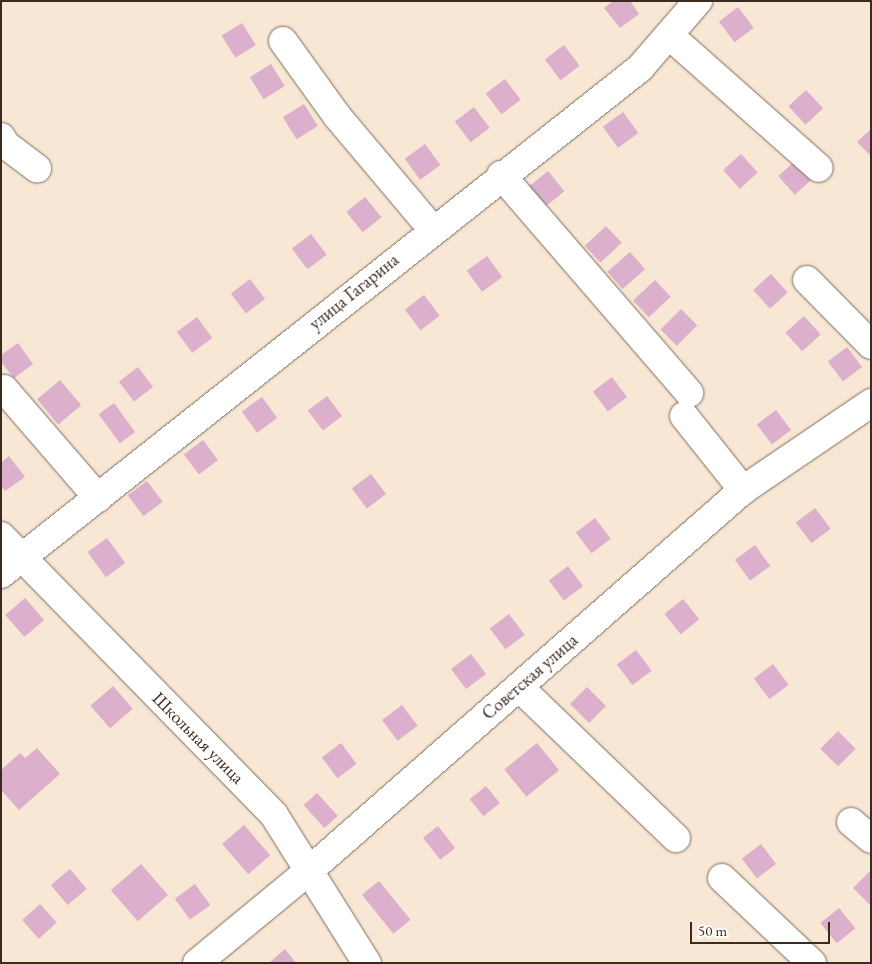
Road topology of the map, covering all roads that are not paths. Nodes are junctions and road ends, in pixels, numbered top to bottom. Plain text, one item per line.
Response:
1 (698, 1) edge
2 (669, 35) junction
3 (283, 42) dead end
4 (1, 137) edge
5 (37, 168) dead end
6 (820, 168) dead end
7 (501, 175) junction
8 (432, 230) junction
9 (807, 280) dead end
10 (871, 345) edge
11 (4, 389) dead end
12 (871, 403) edge
13 (744, 490) junction
14 (98, 498) junction
15 (1, 536) edge
16 (11, 566) edge
17 (519, 687) junction
18 (676, 838) dead end
19 (310, 870) junction
20 (722, 878) dead end
21 (197, 963) edge
22 (367, 963) edge
23 (812, 963) edge

1 - 2 street, улица Гагарина
2 - 6 street
2 - 7 street, улица Гагарина
3 - 8 street
4 - 5 street
7 - 8 street, улица Гагарина
7 - 13 street
8 - 14 street, улица Гагарина
9 - 10 street
11 - 14 street
12 - 13 street, Советская улица
13 - 17 street, Советская улица
14 - 16 street, улица Гагарина
15 - 16 street, Школьная улица
16 - 19 street, Школьная улица
17 - 18 street
17 - 19 street, Советская улица
19 - 21 street, Советская улица
19 - 22 street, Школьная улица
20 - 23 street

